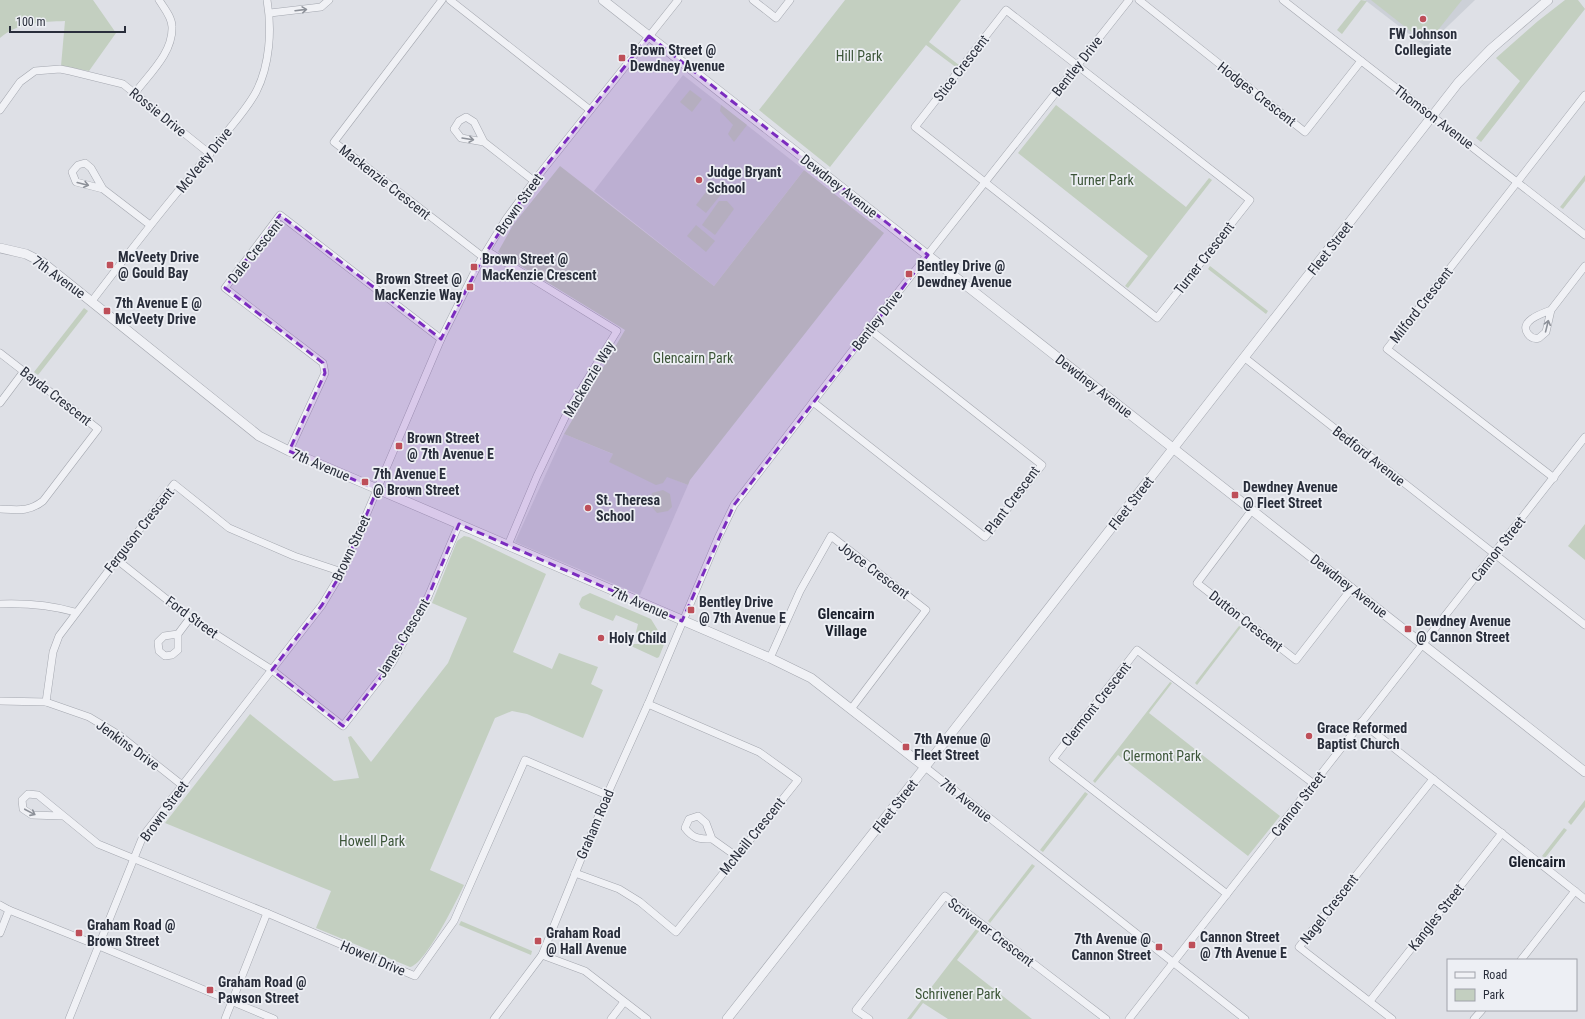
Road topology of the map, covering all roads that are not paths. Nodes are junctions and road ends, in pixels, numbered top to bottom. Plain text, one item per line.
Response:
1 (159, 0) edge
2 (267, 0) edge
3 (329, 0) edge
4 (442, 0) edge
5 (450, 0) edge
6 (603, 0) edge
7 (678, 0) edge
8 (752, 0) edge
9 (790, 0) edge
10 (1129, 0) edge
11 (1139, 0) edge
12 (1283, 0) edge
13 (1548, 0) edge
14 (270, 13) junction
15 (649, 36) junction
16 (1361, 62) junction
17 (1078, 64) junction
18 (135, 93) junction
19 (1585, 95) edge
20 (0, 110) edge
21 (590, 110) junction
22 (1432, 116) junction
23 (484, 142) dead end
24 (210, 154) junction
25 (534, 181) junction
26 (986, 182) junction
27 (1518, 182) junction
28 (103, 189) dead end
29 (150, 225) junction
30 (1585, 234) edge
31 (0, 248) edge
32 (485, 254) junction
33 (928, 256) junction
34 (1585, 266) edge
35 (92, 301) junction
36 (1550, 310) dead end
37 (869, 329) junction
38 (440, 339) junction
39 (0, 353) edge
40 (1245, 358) junction
41 (24, 371) junction
42 (813, 402) junction
43 (0, 403) edge
44 (1585, 437) edge
45 (1173, 448) junction
46 (289, 451) junction
47 (1554, 478) junction
48 (377, 490) junction
49 (0, 509) edge
50 (1252, 510) junction
51 (459, 524) junction
52 (508, 545) junction
53 (1494, 554) junction
54 (116, 559) junction
55 (342, 572) junction
56 (1352, 588) junction
57 (0, 604) edge
58 (75, 612) junction
59 (190, 618) junction
60 (682, 621) junction
61 (1585, 625) edge
62 (178, 634) dead end
63 (1423, 644) junction
64 (770, 658) junction
65 (272, 670) junction
66 (0, 701) edge
67 (46, 702) junction
68 (648, 704) junction
69 (851, 709) junction
70 (1361, 722) junction
71 (925, 767) junction
72 (1585, 772) edge
73 (1433, 779) junction
74 (1314, 784) junction
75 (182, 785) junction
76 (607, 795) junction
77 (62, 816) junction
78 (1502, 833) junction
79 (712, 839) dead end
80 (736, 856) junction
81 (134, 859) junction
82 (575, 873) junction
83 (1576, 891) junction
84 (1227, 894) junction
85 (1585, 899) edge
86 (0, 905) edge
87 (9, 910) junction
88 (267, 913) junction
89 (0, 933) edge
90 (99, 946) junction
91 (542, 955) junction
92 (1522, 959) edge
93 (1173, 963) junction
94 (232, 1001) junction
95 (1370, 1001) junction
96 (624, 1002) junction
97 (1481, 1011) edge
98 (69, 1019) edge
99 (225, 1019) edge
100 (274, 1019) edge
101 (494, 1019) edge
102 (611, 1019) edge
103 (646, 1019) edge
104 (727, 1019) edge
105 (870, 1019) edge
106 (1106, 1019) edge
107 (1129, 1019) edge
108 (1245, 1019) edge
109 (1392, 1019) edge
110 (1474, 1019) edge

1 - 18 street
2 - 14 street, McVeety Drive
14 -> 3 street
4 - 32 street, Mackenzie Crescent
5 - 21 street
6 - 15 street, Dewdney Avenue
7 - 15 street, Brown Street
8 - 9 street
10 - 17 street, Bentley Drive
11 - 16 street, Hodges Crescent
12 - 16 street, Thomson Avenue
13 - 22 street, Fleet Street
14 - 24 street, McVeety Drive
15 - 21 street, Brown Street
15 - 33 street, Dewdney Avenue
16 - 22 street, Thomson Avenue
17 - 26 street, Bentley Drive
17 - 26 street, Stice Crescent
17 - 26 street, Turner Crescent
18 - 20 street, Rossie Drive
18 - 24 street, Rossie Drive
19 - 27 street, Milford Crescent
21 - 25 street, Brown Street
22 - 27 street, Thomson Avenue
22 - 40 street, Fleet Street
23 - 25 street
24 - 29 street, McVeety Drive
25 - 32 street, Brown Street
26 - 33 street, Bentley Drive
27 - 30 street, Thomson Avenue
27 - 47 street, Milford Crescent
28 - 29 street
29 - 35 street, McVeety Drive
31 - 35 street, 7th Avenue
32 - 38 street, Brown Street
32 - 52 street, Mackenzie Way
33 - 37 street, Bentley Drive
33 - 45 street, Dewdney Avenue
34 - 36 street
35 - 46 street, 7th Avenue
37 - 42 street, Bentley Drive
37 - 42 street, Plant Crescent
38 - 46 street, Dale Crescent
38 - 48 street, Brown Street
39 - 41 street, Bayda Crescent
40 - 45 street, Fleet Street
40 - 53 street, Bedford Avenue
41 - 43 street
41 - 49 street, Bayda Crescent
42 - 60 street, Bentley Drive
44 - 47 street, Cannon Street
45 - 50 street, Dewdney Avenue
45 - 71 street, Fleet Street
46 - 48 street, 7th Avenue
47 - 53 street, Cannon Street
48 - 51 street, 7th Avenue
48 - 55 street, Brown Street
50 - 56 street, Dewdney Avenue
50 - 56 street, Dutton Crescent
51 - 52 street, 7th Avenue
51 - 65 street, James Crescent
52 - 60 street, 7th Avenue
53 - 61 street, Bedford Avenue
53 - 63 street, Cannon Street
54 - 55 street, Ferguson Crescent
54 - 58 street, Ferguson Crescent
54 - 59 street, Ford Street
55 - 65 street, Brown Street
56 - 63 street, Dewdney Avenue
57 - 58 street
58 - 67 street, Ferguson Crescent
59 - 62 street
59 - 65 street, Ford Street
60 - 64 street, 7th Avenue
60 - 68 street, Graham Road
63 - 70 street, Cannon Street
63 - 72 street, Dewdney Avenue
64 - 69 street, 7th Avenue
64 - 69 street, Joyce Crescent
65 - 75 street, Brown Street
66 - 67 street, Jenkins Drive
67 - 75 street, Jenkins Drive
68 - 76 street, Graham Road
68 - 80 street, McNeill Crescent
69 - 71 street, 7th Avenue
70 - 73 street
70 - 74 street, Cannon Street
71 - 93 street, 7th Avenue
71 - 104 street, Fleet Street
73 - 78 street
73 - 95 street, Nagel Crescent
74 - 84 street, Cannon Street
74 - 84 street, Clermont Crescent
75 - 81 street, Brown Street
76 - 82 street, Graham Road
76 - 88 street, Howell Drive
77 -> 77 street, Howell Drive
77 - 81 street, Howell Drive
78 - 83 street
78 - 95 street, Kangles Street
79 - 80 street
80 - 82 street, McNeill Crescent
81 - 88 street, Howell Drive
81 - 90 street, Brown Street
82 - 91 street, Graham Road
83 - 85 street
83 - 92 street
84 - 93 street, Cannon Street
86 - 87 street
87 - 89 street
87 - 90 street
88 - 94 street
90 - 94 street
90 - 98 street, Brown Street
91 - 96 street
91 - 101 street, Graham Road
93 - 107 street, Cannon Street
93 - 108 street, 7th Avenue
94 - 99 street
94 - 100 street
95 - 109 street, Nagel Crescent
96 - 102 street
96 - 103 street
97 - 110 street
105 - 106 street, Scrivener Crescent

